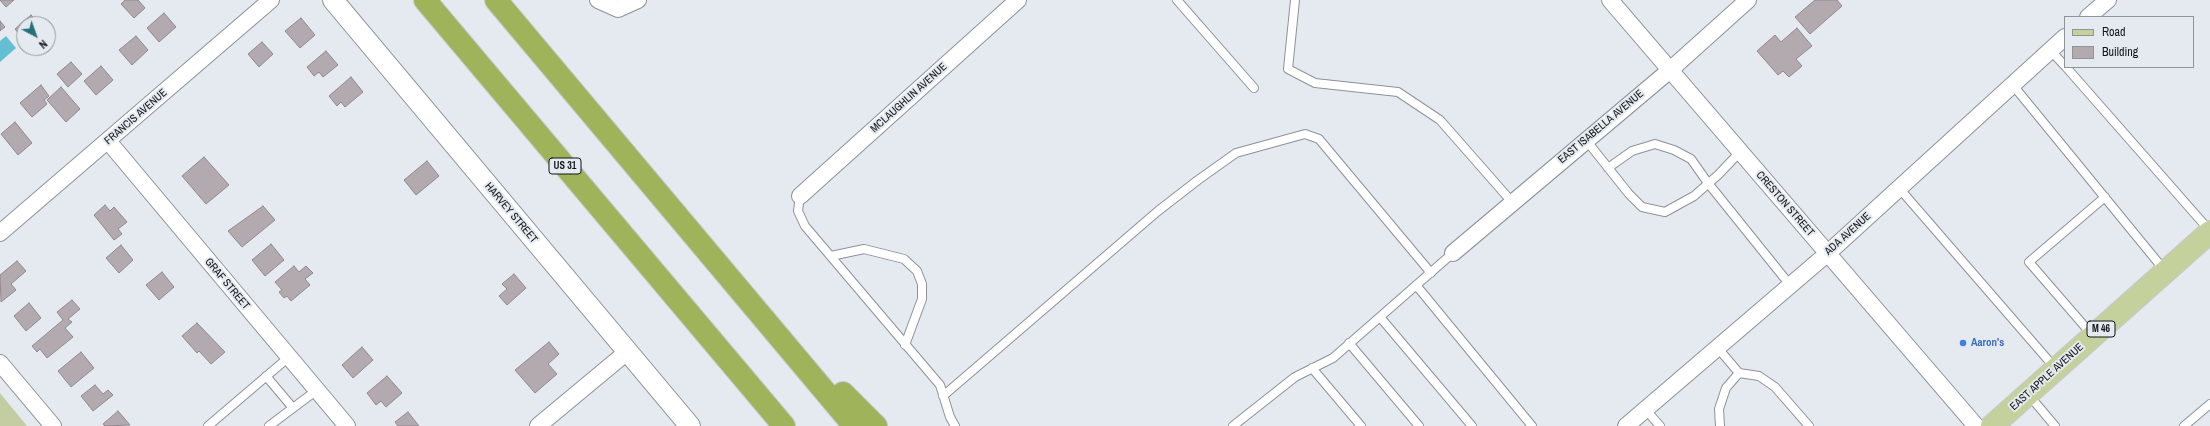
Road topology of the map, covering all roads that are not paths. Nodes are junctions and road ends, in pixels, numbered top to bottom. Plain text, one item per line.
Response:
1 (271, 0) edge
2 (333, 0) edge
3 (425, 0) edge
4 (496, 0) edge
5 (598, 0) edge
6 (638, 0) edge
7 (1018, 0) edge
8 (1177, 0) edge
9 (1295, 0) edge
10 (1610, 0) edge
11 (1748, 0) edge
12 (2108, 0) edge
13 (2089, 16) edge
14 (2064, 38) edge
15 (2050, 50) junction
16 (2064, 66) edge
17 (2066, 68) edge
18 (1669, 71) junction
19 (2012, 84) junction
20 (1254, 88) dead end
21 (1586, 140) junction
22 (108, 141) junction
23 (1740, 152) junction
24 (1608, 168) junction
25 (1708, 183) junction
26 (1899, 188) junction
27 (800, 196) joint
28 (2105, 197) junction
29 (1512, 202) junction
30 (2210, 232) edge
31 (0, 233) edge
32 (1828, 252) junction
33 (1454, 253) joint
34 (831, 256) junction
35 (2165, 272) junction
36 (1431, 273) junction
37 (1416, 285) junction
38 (1790, 285) junction
39 (747, 297) junction
40 (1380, 317) junction
41 (704, 332) junction
42 (2093, 336) junction
43 (1349, 343) junction
44 (905, 345) junction
45 (1717, 347) junction
46 (627, 352) junction
47 (289, 357) junction
48 (0, 363) edge
49 (1312, 368) junction
50 (2056, 369) junction
51 (1739, 374) junction
52 (266, 376) junction
53 (317, 390) junction
54 (2028, 394) junction
55 (943, 396) junction
56 (2210, 404) edge
57 (293, 408) junction
58 (1645, 409) junction
59 (53, 426) edge
60 (208, 426) edge
61 (269, 426) edge
62 (347, 426) edge
63 (538, 426) edge
64 (690, 426) edge
65 (767, 426) edge
66 (784, 426) edge
67 (854, 426) edge
68 (876, 426) edge
69 (955, 426) edge
70 (1233, 426) edge
71 (1361, 426) edge
72 (1419, 426) edge
73 (1472, 426) edge
74 (1532, 426) edge
75 (1626, 426) edge
76 (1660, 426) edge
77 (1720, 426) edge
78 (1809, 426) edge
79 (1976, 426) edge
80 (1992, 426) edge
81 (2055, 426) edge
82 (2184, 426) edge

1 - 22 street, FRANCIS AVENUE
2 - 46 street, HARVEY STREET
3 - 41 highway, US 31
4 - 39 highway
5 - 6 street
7 - 27 street, MCLAUGHLIN AVENUE
8 - 20 lane
9 - 29 lane
10 - 18 street, CRESTON STREET
11 - 18 street, EAST ISABELLA AVENUE
12 - 13 street
14 - 15 street, ADA AVENUE
15 - 16 lane
15 - 19 street, ADA AVENUE
17 - 30 lane
18 - 21 street, EAST ISABELLA AVENUE
18 - 23 street, CRESTON STREET
19 - 26 street, ADA AVENUE
19 - 28 lane
21 - 24 lane
21 - 29 street, EAST ISABELLA AVENUE
22 - 31 street, FRANCIS AVENUE
22 - 47 street, GRAF STREET
23 - 25 lane
23 - 32 street, CRESTON STREET
24 - 25 lane
24 - 25 lane
25 - 38 lane
26 - 32 street, ADA AVENUE
26 - 50 lane
27 - 34 lane
28 - 35 lane
28 - 42 lane
29 - 33 street, EAST ISABELLA AVENUE
30 - 35 main road, EAST APPLE AVENUE / M 46
32 - 38 street, ADA AVENUE
32 - 79 street, CRESTON STREET
33 - 36 lane
34 - 44 lane
34 - 44 lane
35 - 42 main road, EAST APPLE AVENUE / M 46
36 - 37 lane
36 - 55 lane
37 - 40 lane
37 - 74 lane
38 - 45 street, ADA AVENUE
39 - 67 highway
39 - 68 highway
40 - 43 lane
40 - 73 lane
41 - 65 highway
41 - 66 highway, US 31
42 - 50 main road, EAST APPLE AVENUE / M 46
43 - 49 lane
43 - 72 lane
44 - 55 lane
45 - 51 lane
45 - 58 street, ADA AVENUE
46 - 63 street
46 - 64 street, HARVEY STREET
47 - 52 lane
47 - 53 street, GRAF STREET
48 - 59 street
49 - 70 lane
49 - 71 lane
50 - 54 main road, EAST APPLE AVENUE / M 46
51 - 77 lane
51 - 78 lane
52 - 57 lane
52 - 60 lane
53 - 57 lane
53 - 62 street, GRAF STREET
54 - 80 main road, EAST APPLE AVENUE / M 46
54 - 81 lane
55 - 69 lane
56 - 82 lane
57 - 61 lane
58 - 75 street, ADA AVENUE
58 - 76 lane

